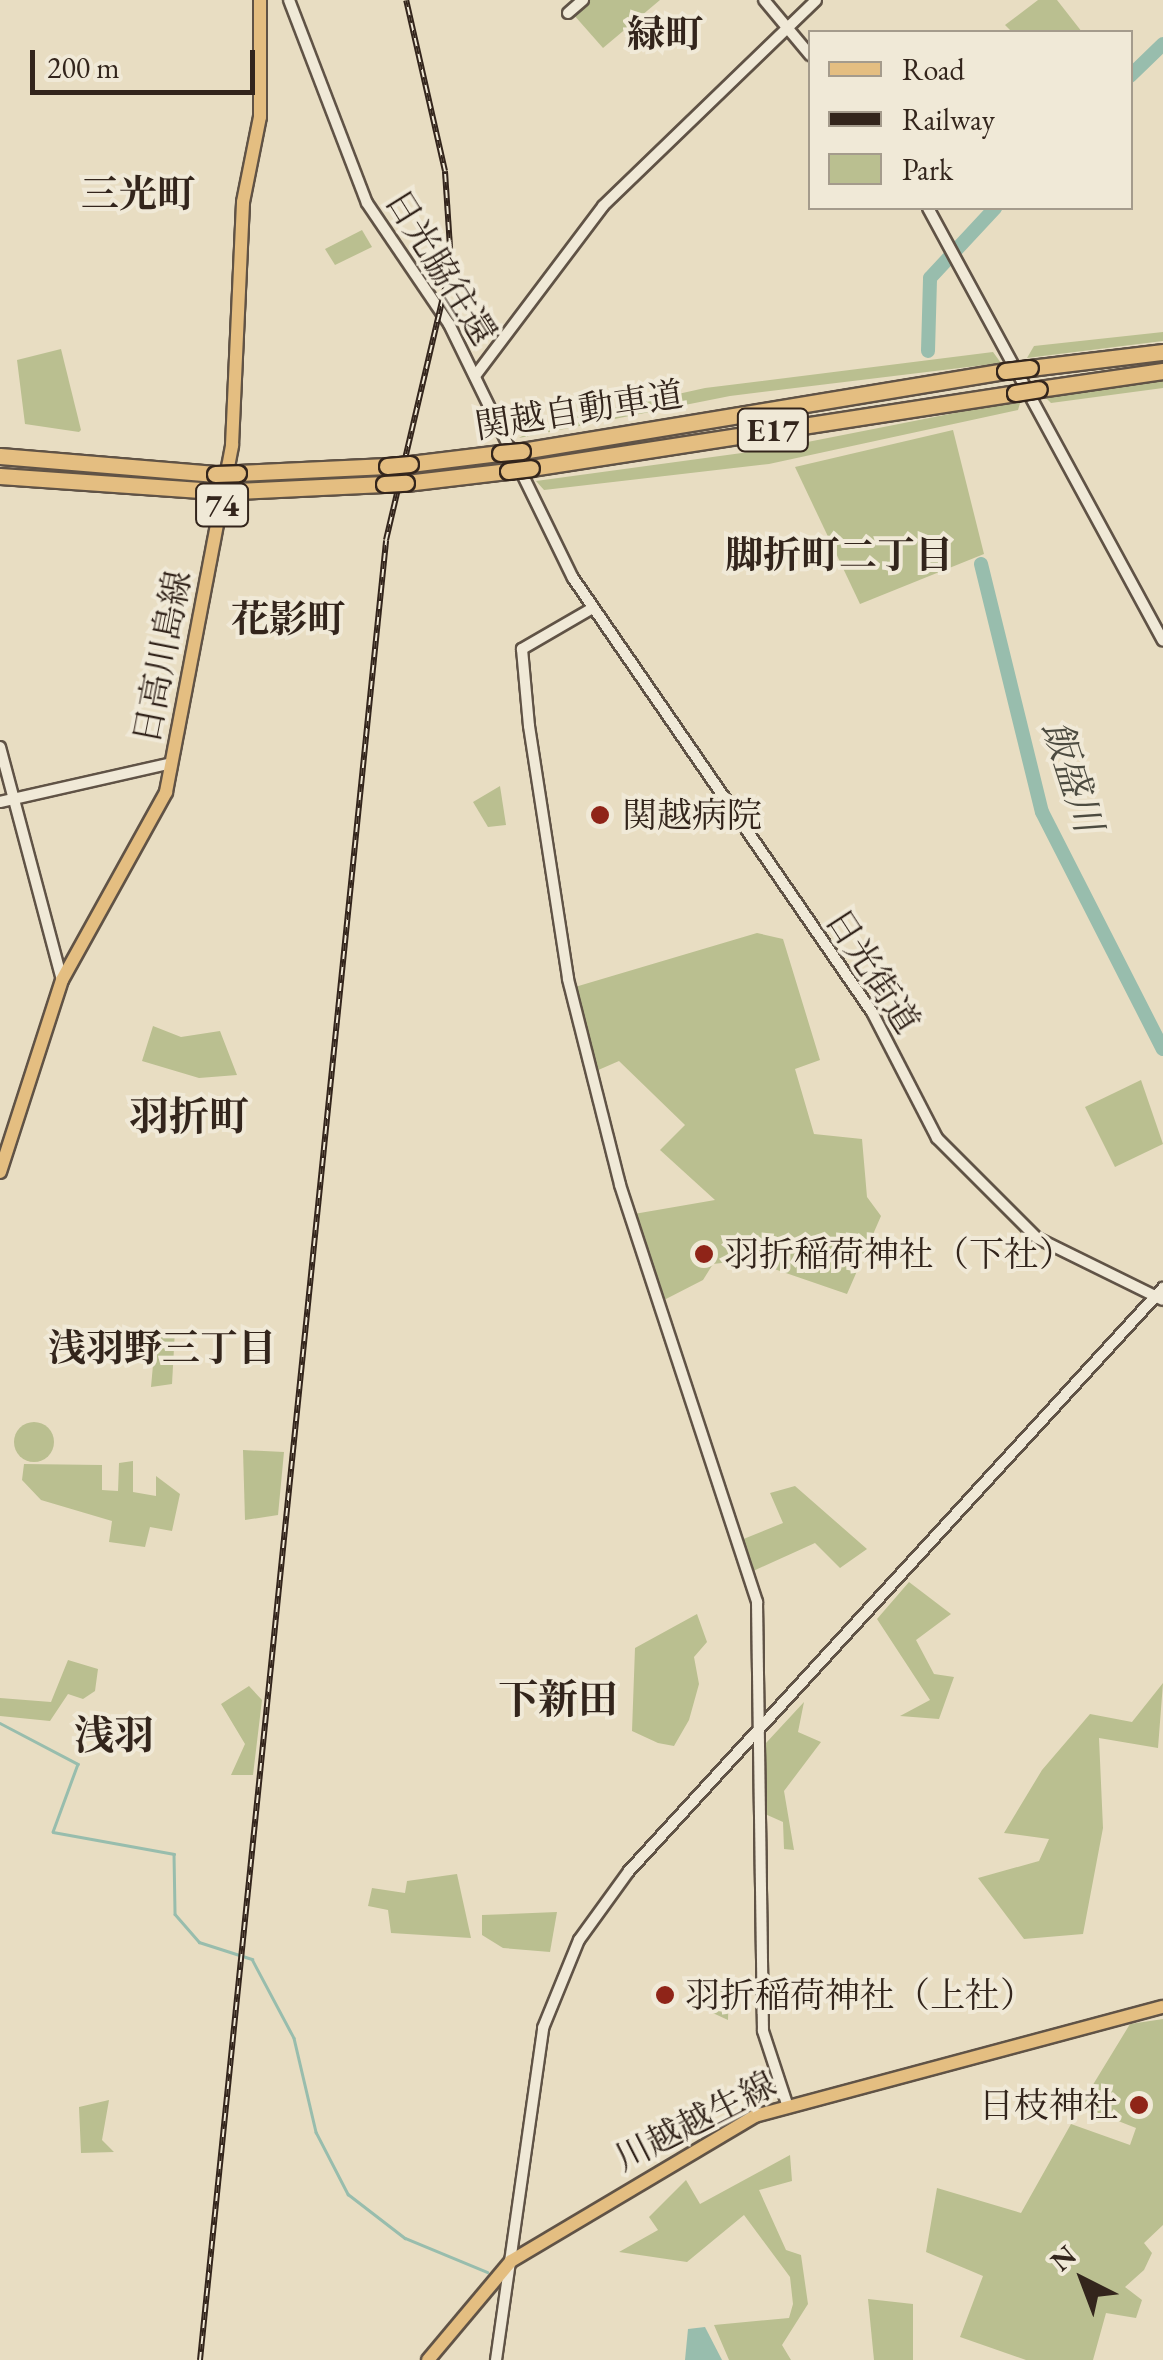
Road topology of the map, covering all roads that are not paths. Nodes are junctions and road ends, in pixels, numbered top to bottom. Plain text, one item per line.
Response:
1 (260, 0) edge
2 (289, 0) edge
3 (583, 0) edge
4 (764, 0) edge
5 (816, 0) edge
6 (568, 13) dead end
7 (787, 27) junction
8 (808, 53) edge
9 (929, 210) edge
10 (1163, 352) edge
11 (1163, 371) edge
12 (475, 376) junction
13 (0, 456) edge
14 (0, 476) edge
15 (591, 609) junction
16 (1163, 640) edge
17 (0, 747) edge
18 (172, 763) junction
19 (6, 800) edge
20 (62, 980) junction
21 (0, 1172) edge
22 (1160, 1295) edge
23 (760, 1728) junction
24 (1163, 2008) edge
25 (787, 2104) junction
26 (511, 2261) junction
27 (428, 2360) edge
28 (496, 2360) edge

1 - 18 main road, 日高川島線 / 74
2 - 12 street, 日光脇往還
3 - 6 street
4 - 7 street
5 - 7 street
7 - 8 street
7 - 12 street
9 - 16 street
10 - 13 highway, 関越自動車道 / E17, bridge
11 - 14 highway, 関越自動車道 / E17, bridge
12 - 15 street, 日光脇往還
15 - 22 street, 日光街道
15 - 23 street
17 - 19 street
18 - 19 street
18 - 20 main road, 日高川島線 / 74
19 - 20 street
20 - 21 main road, 日高川島線 / 74
22 - 23 street
23 - 25 street
23 - 26 street
24 - 25 main road, 川越越生線
25 - 26 main road, 川越越生線
26 - 27 main road, 川越越生線
26 - 28 street

